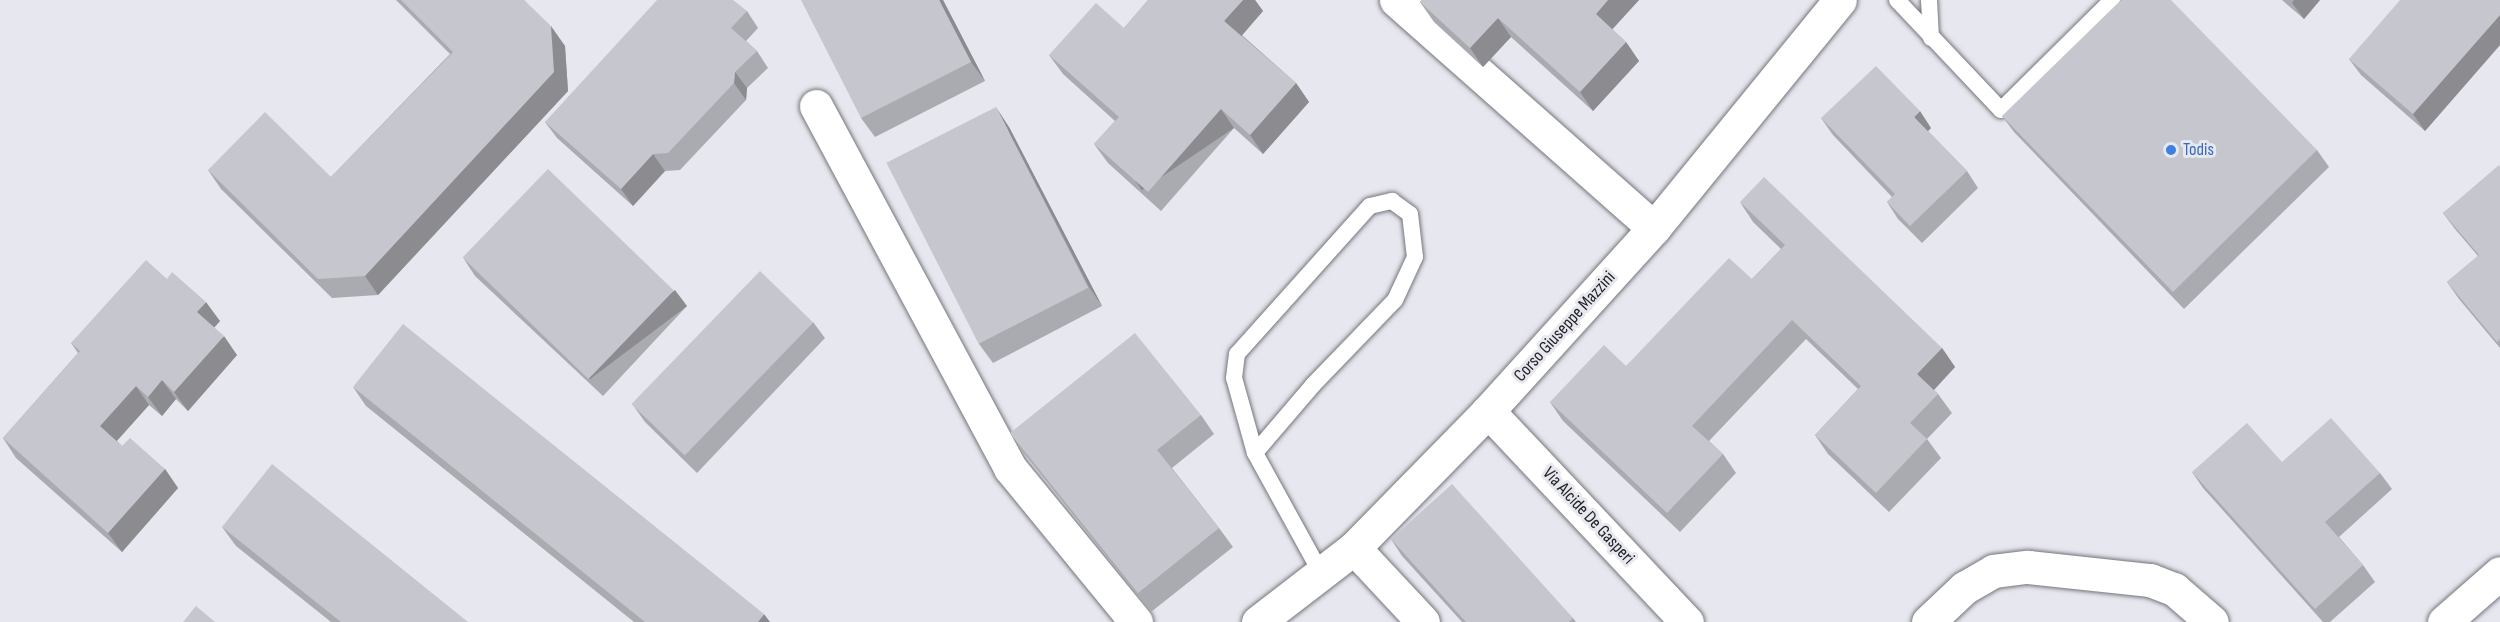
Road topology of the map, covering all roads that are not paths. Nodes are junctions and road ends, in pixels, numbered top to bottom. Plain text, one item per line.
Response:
1 (1396, 0) edge
2 (1840, 0) edge
3 (1897, 0) edge
4 (1929, 0) edge
5 (2112, 0) edge
6 (1931, 38) junction
7 (816, 106) dead end
8 (1654, 228) junction
9 (1488, 411) junction
10 (1256, 453) junction
11 (1354, 548) junction
12 (1321, 573) junction
13 (2500, 573) edge
14 (1136, 622) edge
15 (1258, 622) edge
16 (1423, 622) edge
17 (1687, 622) edge
18 (1928, 622) edge
19 (2212, 622) edge
20 (2444, 622) edge

1 - 8 street
2 - 8 street, Corso Giuseppe Mazzini
3 - 6 lane
4 - 6 lane
5 - 6 lane
7 - 14 street
8 - 9 street, Corso Giuseppe Mazzini
9 - 11 street, Corso Giuseppe Mazzini
9 - 17 street, Via Alcide De Gasperi
10 - 10 lane
10 - 12 lane
11 - 12 street, Corso Giuseppe Mazzini
11 - 16 street
12 - 15 street, Corso Giuseppe Mazzini
13 - 20 street
18 - 19 street

